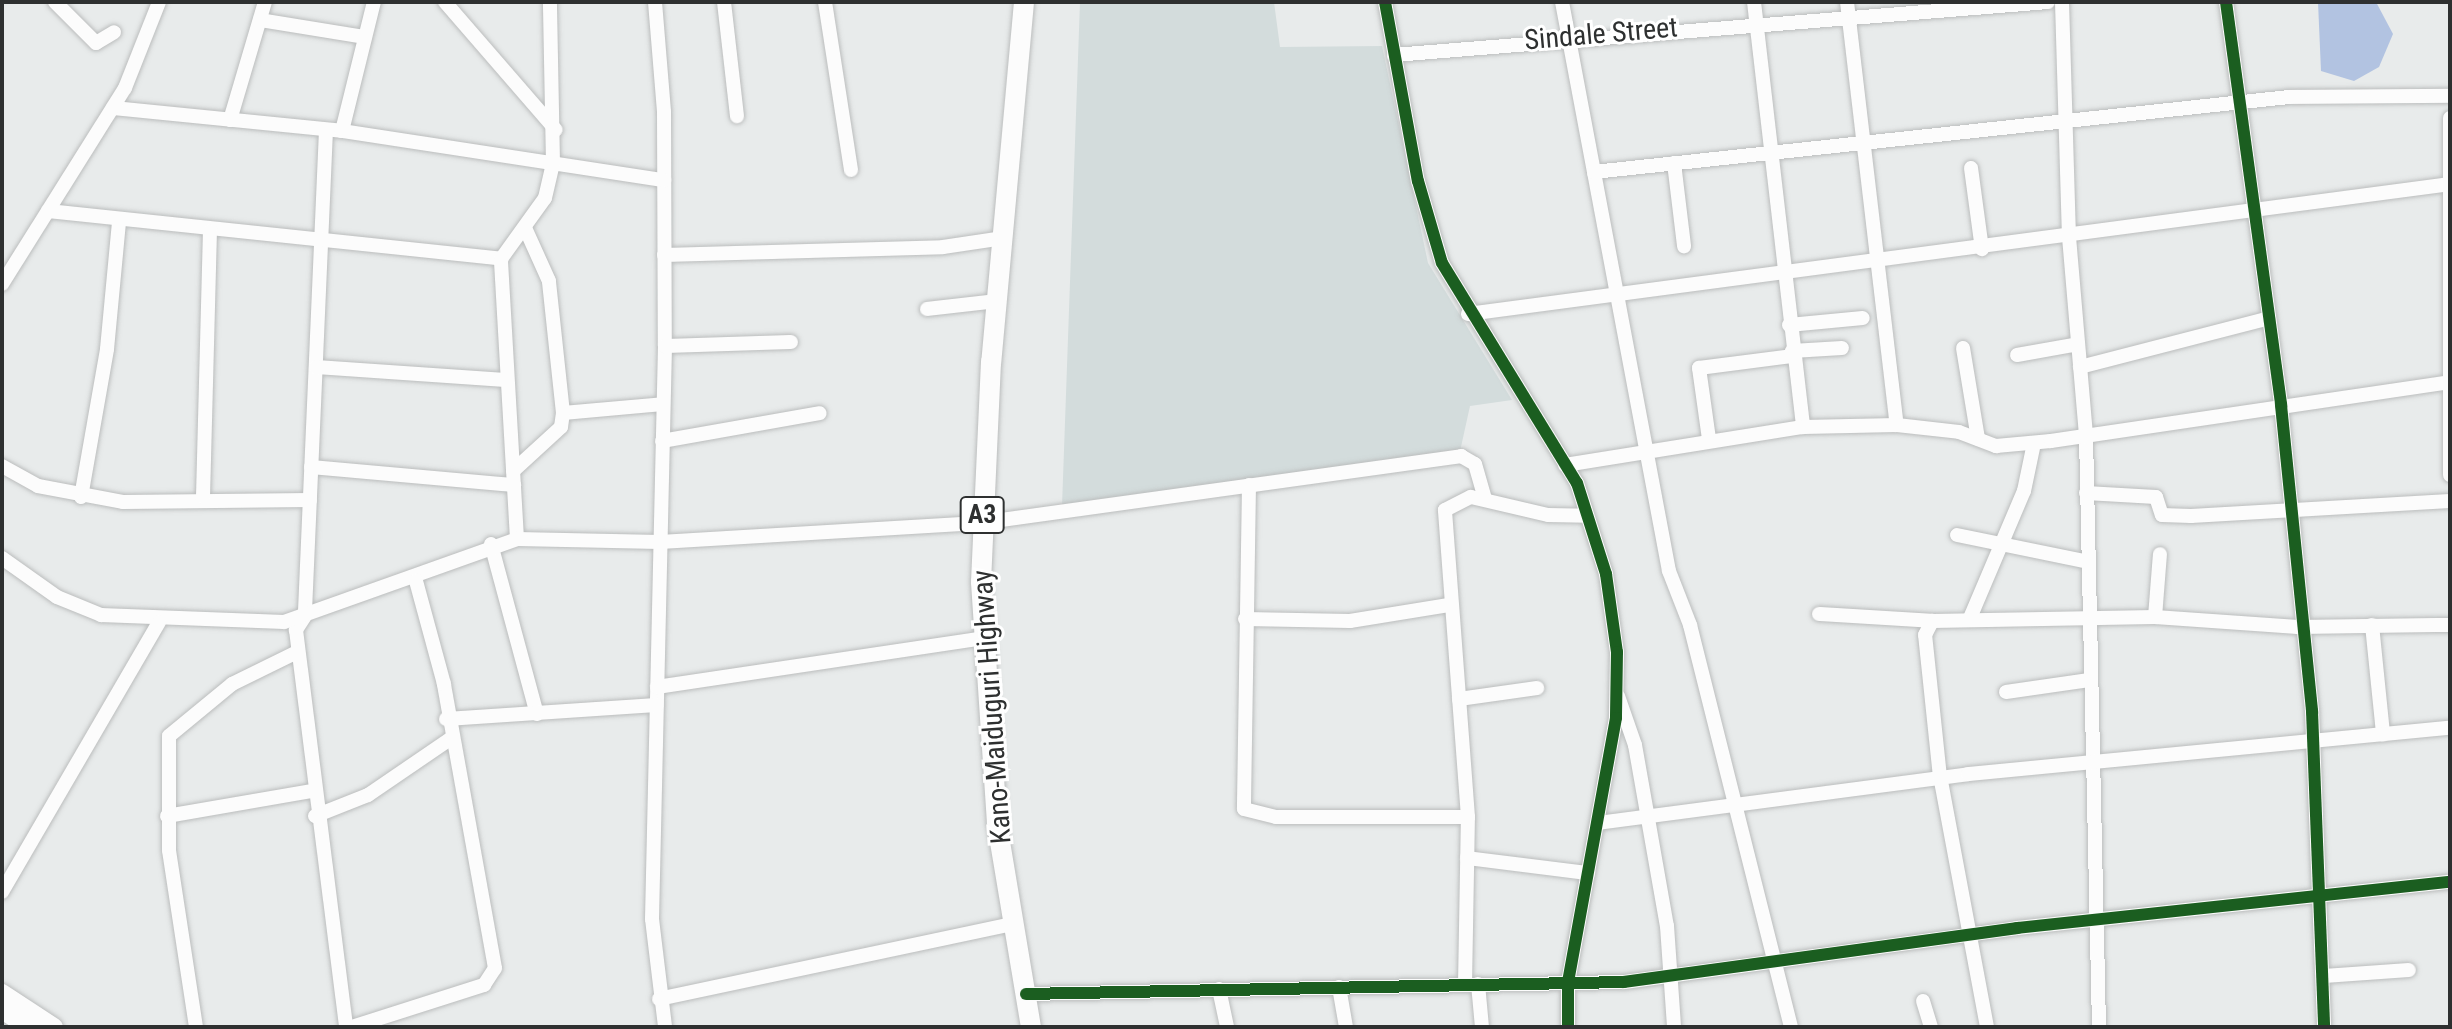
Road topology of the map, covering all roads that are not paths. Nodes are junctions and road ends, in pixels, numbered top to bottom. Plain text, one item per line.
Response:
1 (55, 2) edge
2 (159, 2) edge
3 (265, 2) edge
4 (374, 2) edge
5 (445, 2) edge
6 (550, 2) edge
7 (655, 2) edge
8 (724, 2) edge
9 (825, 2) edge
10 (1024, 2) edge
11 (1036, 2) edge
12 (1385, 2) edge
13 (1562, 2) edge
14 (1754, 2) edge
15 (2048, 2) edge
16 (2062, 2) edge
17 (2226, 2) edge
18 (1848, 8) edge
19 (260, 20) junction
20 (1755, 21) junction
21 (114, 32) dead end
22 (1569, 36) junction
23 (365, 37) junction
24 (1394, 55) junction
25 (2450, 96) edge
26 (113, 108) junction
27 (2241, 108) junction
28 (737, 116) dead end
29 (2450, 118) edge
30 (230, 120) junction
31 (2065, 125) junction
32 (326, 130) junction
33 (556, 130) junction
34 (342, 131) junction
35 (1864, 144) junction
36 (1769, 153) junction
37 (553, 163) junction
38 (1674, 163) junction
39 (1971, 168) dead end
40 (851, 170) dead end
41 (1594, 172) junction
42 (664, 180) junction
43 (2448, 184) edge
44 (48, 211) junction
45 (2254, 211) junction
46 (119, 223) junction
47 (526, 230) junction
48 (210, 231) junction
49 (2069, 237) junction
50 (1003, 238) junction
51 (322, 241) junction
52 (1684, 246) dead end
53 (1982, 249) junction
54 (664, 255) junction
55 (501, 259) junction
56 (1878, 264) junction
57 (1782, 276) junction
58 (2, 284) edge
59 (1617, 296) junction
60 (997, 301) junction
61 (927, 309) dead end
62 (1468, 314) junction
63 (1863, 318) dead end
64 (2269, 318) junction
65 (1789, 325) junction
66 (791, 342) dead end
67 (2078, 344) junction
68 (665, 346) junction
69 (1842, 348) dead end
70 (1963, 348) dead end
71 (1792, 353) junction
72 (2017, 355) dead end
73 (316, 367) junction
74 (2080, 367) junction
75 (506, 380) junction
76 (2448, 382) edge
77 (663, 404) junction
78 (2281, 405) junction
79 (563, 413) junction
80 (820, 413) dead end
81 (1897, 425) junction
82 (1803, 427) junction
83 (2086, 436) junction
84 (1709, 439) junction
85 (1978, 439) junction
86 (662, 441) junction
87 (2034, 443) junction
88 (1645, 448) junction
89 (1565, 465) junction
90 (2, 466) edge
91 (311, 467) junction
92 (2450, 475) edge
93 (513, 478) junction
94 (1249, 485) junction
95 (2086, 493) junction
96 (81, 497) junction
97 (203, 497) junction
98 (1485, 499) junction
99 (310, 500) junction
100 (2450, 501) edge
101 (2290, 514) junction
102 (1587, 516) junction
103 (988, 522) junction
104 (1957, 535) dead end
105 (517, 539) junction
106 (660, 542) junction
107 (491, 544) junction
108 (2000, 547) junction
109 (2160, 554) dead end
110 (2, 558) edge
111 (2088, 562) junction
112 (416, 581) junction
113 (1449, 605) junction
114 (1819, 614) dead end
115 (305, 616) junction
116 (2088, 617) junction
117 (2155, 617) junction
118 (1970, 618) junction
119 (1245, 619) junction
120 (1932, 621) junction
121 (159, 622) junction
122 (2372, 625) junction
123 (2450, 625) edge
124 (2298, 627) junction
125 (983, 638) junction
126 (297, 652) junction
127 (2089, 680) junction
128 (657, 687) junction
129 (1537, 688) dead end
130 (1616, 692) junction
131 (2006, 692) dead end
132 (1459, 699) junction
133 (657, 705) junction
134 (537, 714) junction
135 (446, 719) junction
136 (2450, 728) edge
137 (2383, 734) junction
138 (450, 739) junction
139 (2314, 740) junction
140 (2091, 761) junction
141 (1940, 777) junction
142 (311, 791) junction
143 (1736, 805) junction
144 (167, 816) junction
145 (315, 816) junction
146 (1468, 817) junction
147 (1645, 817) junction
148 (1598, 823) junction
149 (1467, 858) junction
150 (1588, 873) junction
151 (2450, 882) edge
152 (2, 892) edge
153 (2320, 898) junction
154 (2093, 920) junction
155 (1013, 924) junction
156 (1966, 935) junction
157 (1778, 963) junction
158 (2409, 970) dead end
159 (2324, 976) junction
160 (1673, 977) junction
161 (1568, 983) junction
162 (1472, 984) junction
163 (1339, 987) junction
164 (1219, 989) junction
165 (2, 993) edge
166 (1032, 993) junction
167 (659, 999) junction
168 (1923, 1001) dead end
169 (2, 1010) edge
170 (28, 1027) edge
171 (54, 1027) edge
172 (196, 1027) edge
173 (346, 1027) edge
174 (352, 1027) edge
175 (665, 1027) edge
176 (1031, 1027) edge
177 (1043, 1027) edge
178 (1227, 1027) edge
179 (1346, 1027) edge
180 (1482, 1027) edge
181 (1568, 1027) edge
182 (1674, 1027) edge
183 (1791, 1027) edge
184 (1931, 1027) edge
185 (1987, 1027) edge
186 (2099, 1027) edge
187 (2324, 1027) edge

1 - 21 street
2 - 26 street
3 - 19 street
4 - 23 street
5 - 33 street
6 - 33 street
7 - 42 street
8 - 28 street
9 - 40 street
10 - 50 highway, Kano-Maiduguri Highway / A3
11 - 103 highway, Kano-Maiduguri Highway / A3
12 - 24 street
13 - 22 street
14 - 20 street
15 - 18 street, Sindale Street
16 - 31 street
17 - 27 street
18 - 20 street, Sindale Street
18 - 35 street
19 - 23 street
19 - 30 street
20 - 22 street, Sindale Street
20 - 36 street
22 - 24 street, Sindale Street
22 - 41 street
23 - 34 street
24 - 62 street
25 - 27 street
26 - 30 street
26 - 44 street
27 - 31 street
27 - 45 street
29 - 43 street
30 - 32 street
31 - 35 street
31 - 49 street
32 - 34 street
32 - 51 street
33 - 37 street
34 - 37 street
35 - 36 street
35 - 56 street
36 - 38 street
36 - 57 street
37 - 42 street
37 - 47 street
38 - 41 street
38 - 52 street
39 - 53 street
41 - 59 street
42 - 54 street
43 - 45 street
43 - 76 street
44 - 46 street
44 - 58 street
45 - 49 street
45 - 64 street
46 - 48 street
46 - 96 street
47 - 55 street
47 - 79 street
48 - 51 street
48 - 97 street
49 - 53 street
49 - 67 street
50 - 54 street
50 - 60 highway, Kano-Maiduguri Highway / A3
51 - 55 street
51 - 73 street
53 - 56 street
54 - 68 street
55 - 75 street
56 - 57 street
56 - 81 street
57 - 59 street
57 - 65 street
59 - 62 street
59 - 88 street
60 - 61 street
60 - 103 highway, Kano-Maiduguri Highway / A3
62 - 89 street
63 - 65 street
64 - 74 street
64 - 78 street
65 - 71 street
66 - 68 street
67 - 72 street
67 - 74 street
68 - 77 street
69 - 71 street
70 - 85 street
71 - 82 street
71 - 84 street
73 - 75 street
73 - 91 street
74 - 83 street
75 - 93 street
76 - 78 street
76 - 92 street
77 - 79 street
77 - 86 street
78 - 83 street
78 - 101 street
79 - 93 street
80 - 86 street
81 - 82 street
81 - 85 street
82 - 84 street
83 - 87 street
83 - 95 street
84 - 88 street
85 - 87 street
86 - 106 street
87 - 108 street
88 - 89 street
88 - 143 street
89 - 102 street
90 - 96 street
91 - 93 street
91 - 99 street
93 - 105 street
94 - 98 street
94 - 103 street
94 - 119 street
95 - 101 street
95 - 111 street
96 - 97 street
97 - 99 street
98 - 102 street
98 - 113 street
99 - 115 street
100 - 101 street
101 - 124 street
102 - 130 street
103 - 106 street
103 - 125 highway, Kano-Maiduguri Highway / A3
103 - 166 highway, Kano-Maiduguri Highway / A3
104 - 108 street
105 - 106 street
105 - 107 street
106 - 128 street
107 - 112 street
107 - 134 street
108 - 111 street
108 - 118 street
109 - 117 street
110 - 121 street
111 - 116 street
112 - 115 street
112 - 135 street
113 - 119 street
113 - 132 street
114 - 120 street
115 - 121 street
115 - 126 street
116 - 117 street
116 - 118 street
116 - 127 street
117 - 124 street
118 - 120 street
119 - 146 street
120 - 141 street
121 - 152 street
122 - 123 street
122 - 124 street
122 - 137 street
124 - 139 street
125 - 128 street
125 - 155 highway, Kano-Maiduguri Highway / A3
126 - 142 street
126 - 144 street
127 - 131 street
127 - 140 street
128 - 133 street
129 - 132 street
130 - 147 street
130 - 148 street
132 - 146 street
133 - 134 street
133 - 167 street
134 - 135 street
135 - 138 street
136 - 137 street
137 - 139 street
138 - 145 street
138 - 174 street
139 - 140 street
139 - 153 street
140 - 141 street
140 - 154 street
141 - 143 street
141 - 156 street
142 - 144 street
142 - 145 street
143 - 147 street
143 - 157 street
144 - 172 street
145 - 173 street
146 - 149 street
147 - 148 street
147 - 160 street
148 - 150 street
149 - 150 street
149 - 162 street
150 - 161 street
151 - 153 street
153 - 154 street
153 - 159 street
154 - 156 street
154 - 186 street
155 - 166 highway, Kano-Maiduguri Highway / A3
155 - 167 street
156 - 157 street
156 - 185 street
157 - 160 street
157 - 183 street
158 - 159 street
159 - 187 street
160 - 161 street
160 - 182 street
161 - 162 street
161 - 181 street
162 - 163 street
162 - 180 street
163 - 164 street
163 - 179 street
164 - 166 street
164 - 178 street
165 - 171 main road
166 - 176 highway, Kano-Maiduguri Highway / A3
166 - 177 highway, Kano-Maiduguri Highway / A3
167 - 175 street
168 - 184 street
169 - 170 main road

